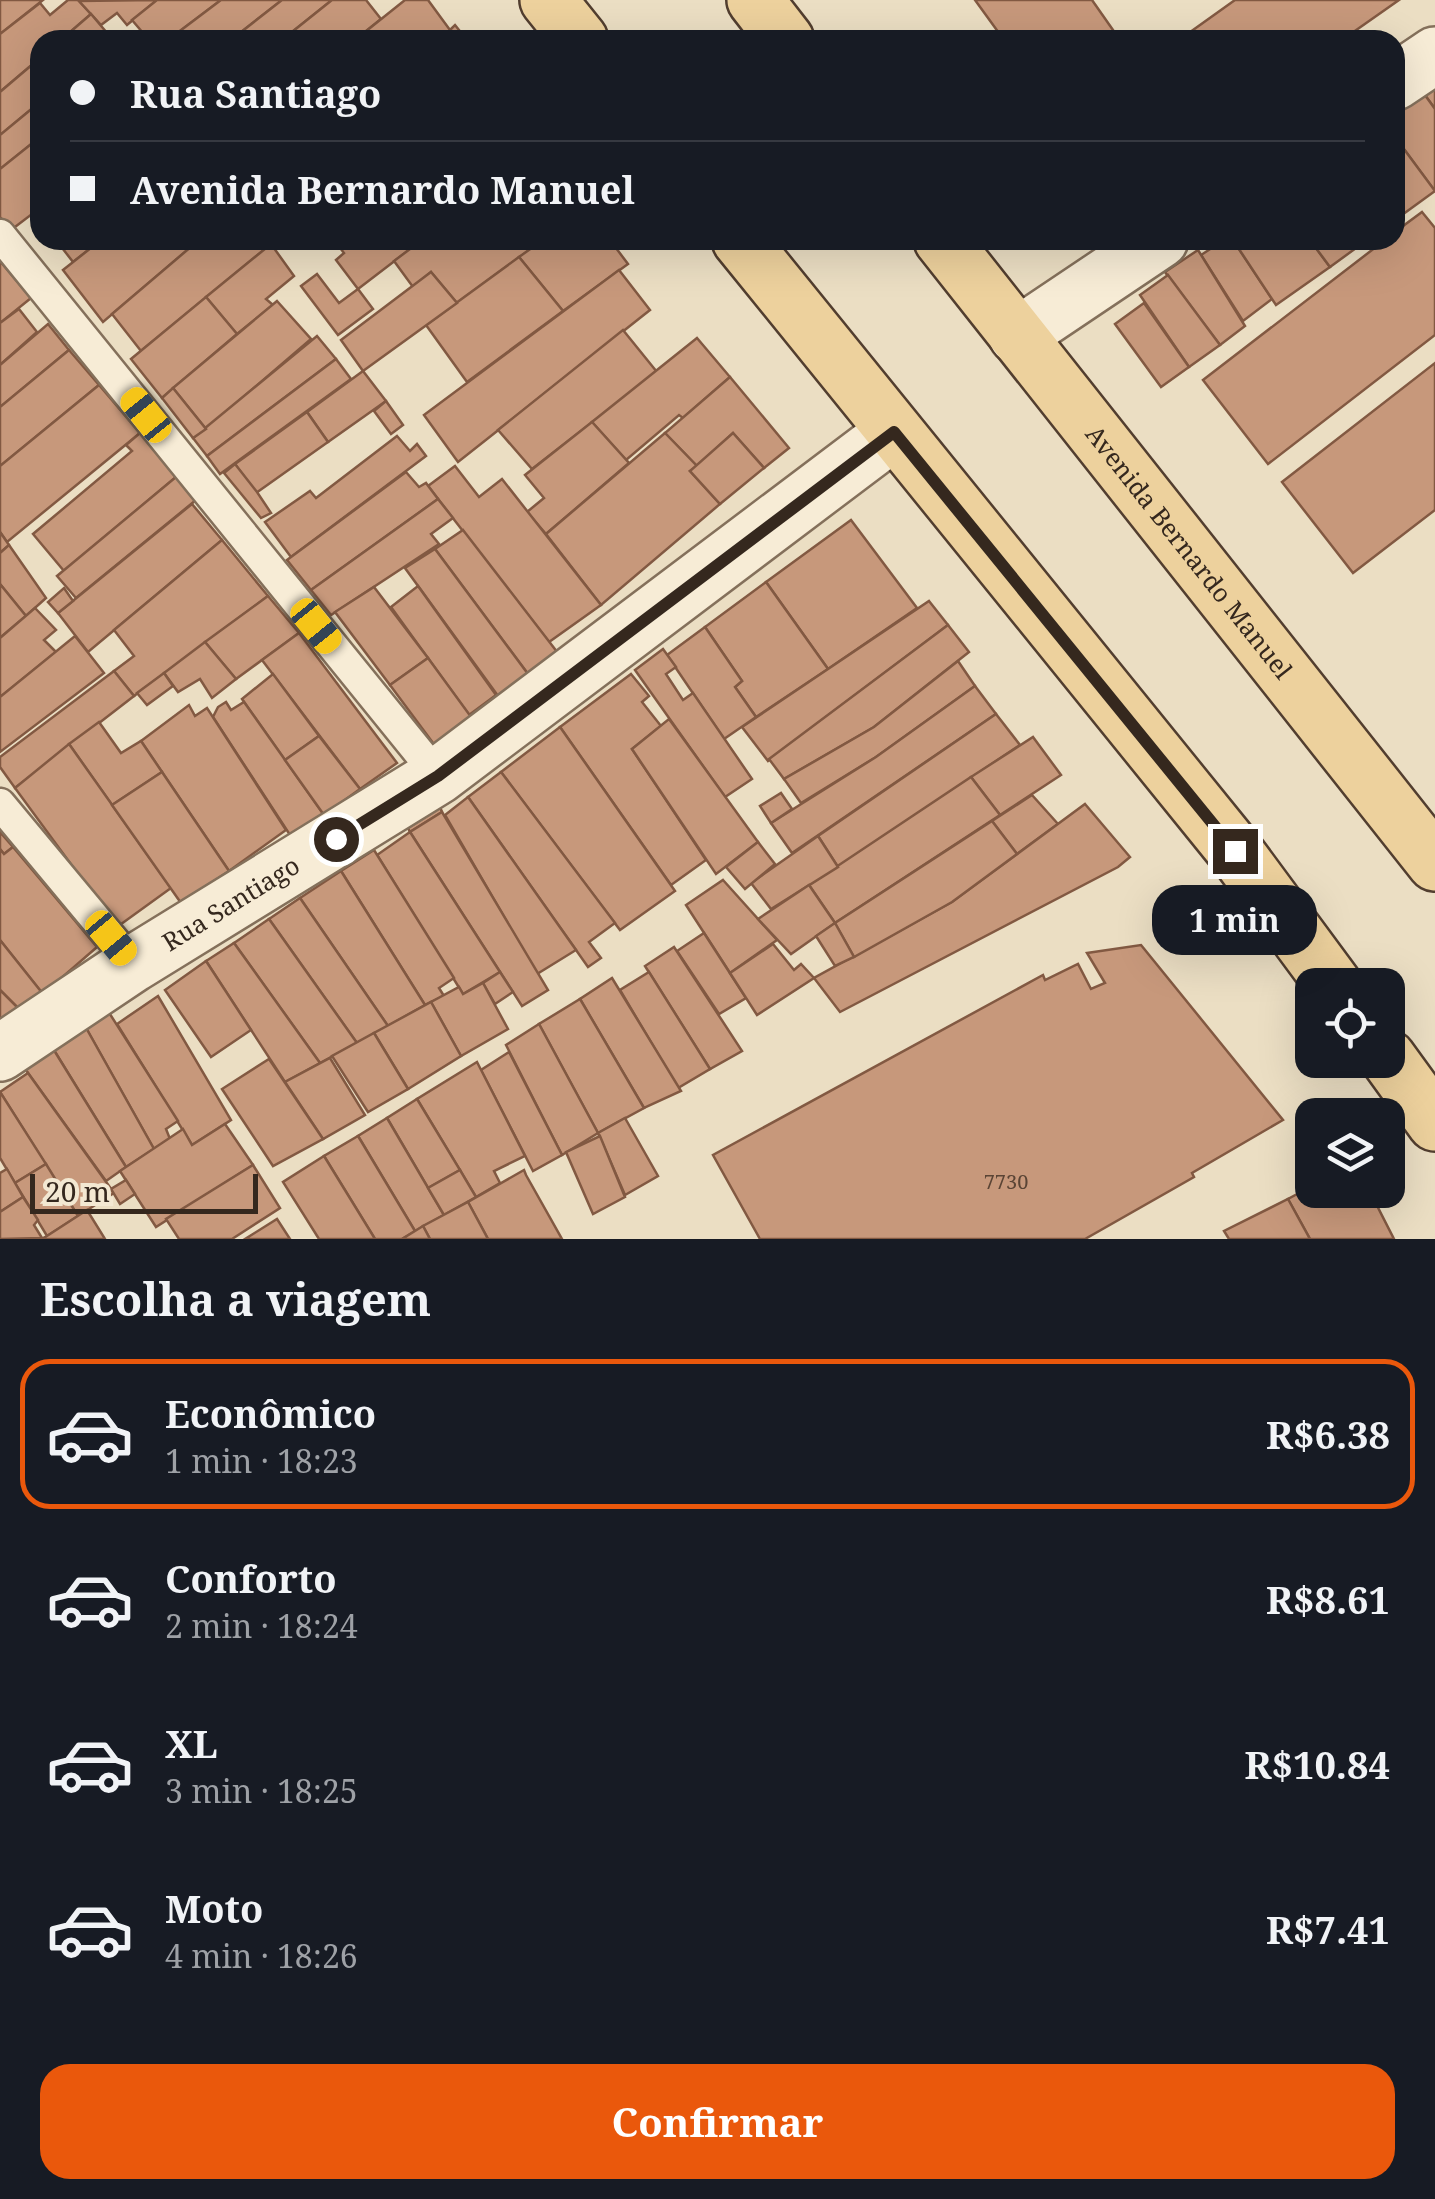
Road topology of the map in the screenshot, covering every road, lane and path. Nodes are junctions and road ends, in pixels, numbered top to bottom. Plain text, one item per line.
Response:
1 (548, 0) edge
2 (754, 0) edge
3 (572, 30) edge
4 (778, 30) edge
5 (1435, 55) edge
6 (1405, 75) edge
7 (0, 235) edge
8 (748, 250) edge
9 (950, 250) edge
10 (1145, 250) edge
11 (1018, 336) junction
12 (894, 432) junction
13 (438, 776) junction
14 (0, 804) edge
15 (1435, 863) edge
16 (133, 964) junction
17 (1321, 968) edge
18 (0, 1052) edge
19 (1402, 1078) edge
20 (1435, 1123) edge

1 - 3 main road
2 - 4 main road
5 - 6 street
7 - 13 lane
8 - 12 main road
9 - 11 main road, Avenida Bernardo Manuel
10 - 11 street
11 - 15 main road, Avenida Bernardo Manuel
12 - 13 street, Rua Santiago
12 - 17 main road
13 - 16 street, Rua Santiago
14 - 16 lane
16 - 18 street, Rua Santiago
19 - 20 main road

